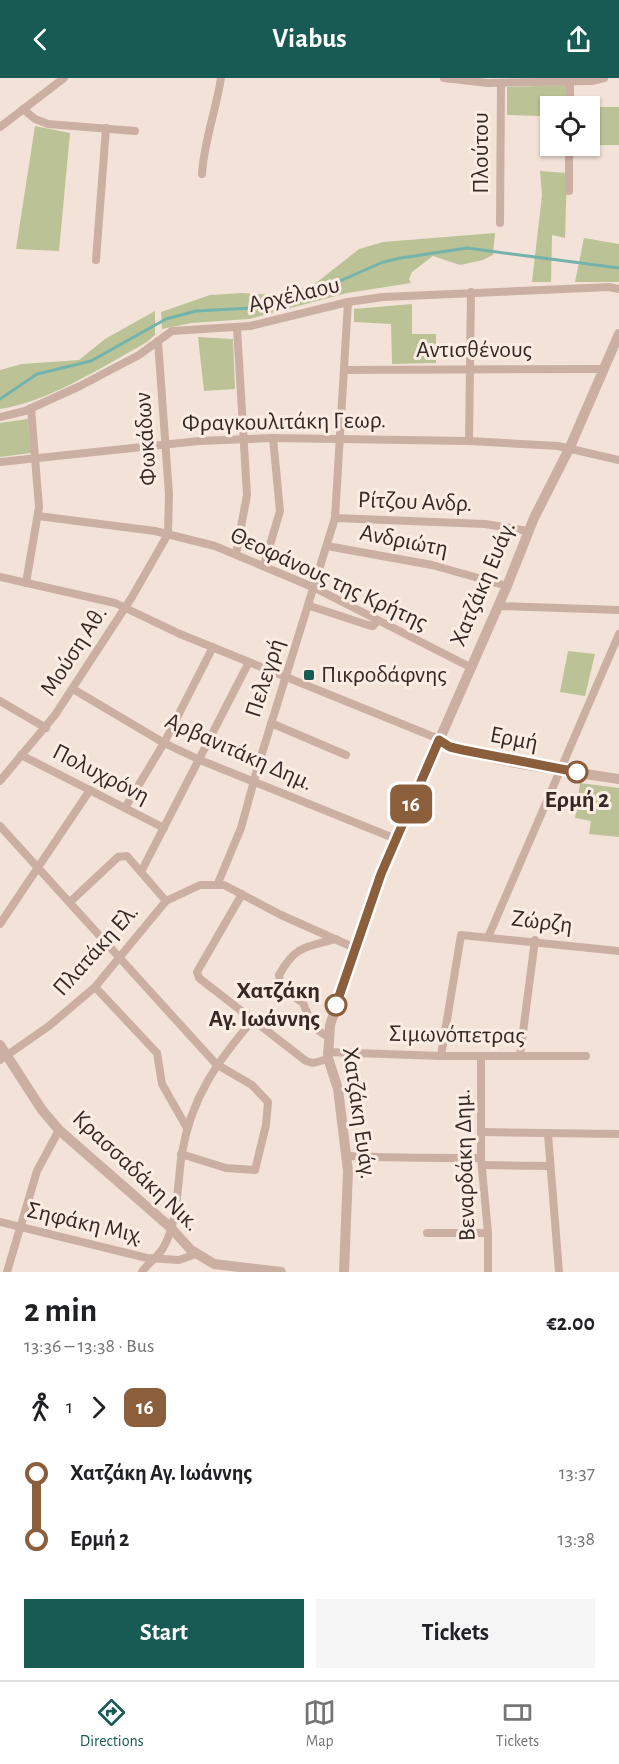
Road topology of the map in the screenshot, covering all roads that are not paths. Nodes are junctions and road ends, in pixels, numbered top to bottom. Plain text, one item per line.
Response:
1 (64, 78) edge
2 (221, 78) edge
3 (444, 78) edge
4 (604, 78) edge
5 (570, 81) junction
6 (501, 83) junction
7 (570, 96) edge
8 (23, 109) junction
9 (0, 127) edge
10 (106, 128) junction
11 (135, 131) dead end
12 (569, 156) edge
13 (202, 174) dead end
14 (569, 191) dead end
15 (500, 223) dead end
16 (96, 260) dead end
17 (619, 289) edge
18 (471, 292) junction
19 (348, 302) junction
20 (237, 328) junction
21 (619, 334) edge
22 (158, 341) junction
23 (604, 369) junction
24 (344, 370) junction
25 (471, 370) junction
26 (31, 408) junction
27 (0, 417) edge
28 (243, 438) junction
29 (273, 438) junction
30 (339, 438) junction
31 (469, 441) junction
32 (165, 445) junction
33 (570, 447) junction
34 (37, 459) junction
35 (619, 460) edge
36 (0, 462) edge
37 (38, 516) junction
38 (335, 518) junction
39 (528, 531) junction
40 (168, 534) junction
41 (327, 546) junction
42 (236, 554) junction
43 (264, 565) junction
44 (0, 577) edge
45 (26, 583) junction
46 (507, 586) junction
47 (315, 588) junction
48 (310, 606) junction
49 (498, 606) junction
50 (126, 607) junction
51 (619, 610) edge
52 (376, 621) junction
53 (619, 634) edge
54 (213, 647) junction
55 (249, 662) junction
56 (470, 668) junction
57 (286, 677) junction
58 (73, 689) junction
59 (0, 700) edge
60 (271, 723) junction
61 (46, 728) junction
62 (439, 740) junction
63 (164, 742) junction
64 (21, 755) junction
65 (346, 755) dead end
66 (200, 760) junction
67 (562, 770) junction
68 (619, 779) edge
69 (0, 782) edge
70 (253, 783) junction
71 (90, 790) junction
72 (125, 808) junction
73 (0, 826) edge
74 (164, 828) junction
75 (396, 839) junction
76 (39, 869) junction
77 (141, 872) junction
78 (218, 883) junction
79 (242, 894) junction
80 (166, 901) junction
81 (70, 902) junction
82 (0, 924) edge
83 (489, 935) junction
84 (336, 939) junction
85 (535, 940) junction
86 (355, 948) junction
87 (619, 951) edge
88 (121, 957) junction
89 (95, 987) junction
90 (252, 1021) junction
91 (328, 1037) junction
92 (0, 1045) edge
93 (328, 1055) junction
94 (520, 1055) junction
95 (441, 1056) junction
96 (481, 1056) junction
97 (586, 1056) dead end
98 (3, 1058) edge
99 (216, 1064) junction
100 (187, 1128) junction
101 (59, 1130) junction
102 (481, 1132) junction
103 (548, 1134) junction
104 (619, 1134) edge
105 (181, 1154) junction
106 (347, 1156) junction
107 (482, 1162) junction
108 (549, 1166) junction
109 (0, 1222) edge
110 (170, 1227) junction
111 (20, 1228) junction
112 (428, 1233) dead end
113 (488, 1233) junction
114 (196, 1254) junction
115 (153, 1258) junction
116 (222, 1269) edge
117 (7, 1272) edge
118 (142, 1272) edge
119 (281, 1272) edge
120 (344, 1272) edge
121 (488, 1272) edge
122 (559, 1272) edge

1 - 8 street
2 - 13 street
3 - 6 street
4 - 5 street
5 - 6 street
5 - 7 street
6 - 15 street, Πλούτου
8 - 9 street
8 - 10 street
10 - 11 street
10 - 16 street
12 - 14 street
17 - 18 street, Αρχέλαου
18 - 19 street, Αρχέλαου
18 - 25 street
19 - 20 street, Αρχέλαου
19 - 24 street, Πελεγρή
20 - 22 street, Αρχέλαου
20 - 28 street
21 - 23 street, Χατζάκη Ευάγ.
22 - 26 street, Αρχέλαου
22 - 32 street, Φωκάδων
23 - 25 street, Αντισθένους
23 - 33 street, Χατζάκη Ευάγ.
24 - 25 street, Αντισθένους
24 - 30 street, Πελεγρή
25 - 31 street
26 - 27 street, Αρχέλαου
26 - 34 street
28 - 29 street, Φραγκουλιτάκη Γεωρ.
28 - 32 street, Φραγκουλιτάκη Γεωρ.
28 - 42 street
29 - 30 street, Φραγκουλιτάκη Γεωρ.
29 - 43 street
30 - 31 street, Φραγκουλιτάκη Γεωρ.
30 - 38 street, Πελεγρή
31 - 33 street, Φραγκουλιτάκη Γεωρ.
32 - 34 street, Φραγκουλιτάκη Γεωρ.
32 - 40 street, Φωκάδων
33 - 35 street, Φραγκουλιτάκη Γεωρ.
33 - 39 street, Χατζάκη Ευάγ.
34 - 36 street, Φραγκουλιτάκη Γεωρ.
34 - 37 street
37 - 40 street, Θεοφάνους της Κρήτης
37 - 45 street
38 - 39 street, Ρίτζου Ανδρ.
38 - 41 street, Πελεγρή
39 - 46 street, Χατζάκη Ευάγ.
40 - 42 street, Θεοφάνους της Κρήτης
40 - 50 street, Μούση Αθ.
41 - 46 street, Ανδριώτη
41 - 47 street, Πελεγρή
42 - 43 street, Θεοφάνους της Κρήτης
43 - 47 street, Θεοφάνους της Κρήτης
44 - 45 street
45 - 50 street
46 - 49 street, Χατζάκη Ευάγ.
47 - 48 street, Πελεγρή
47 - 52 street, Θεοφάνους της Κρήτης
48 - 52 street
48 - 57 street, Πελεγρή
49 - 51 street
49 - 56 street, Χατζάκη Ευάγ.
50 - 54 street
50 - 58 street, Μούση Αθ.
52 - 56 street, Θεοφάνους της Κρήτης
53 - 67 street
54 - 55 street
54 - 63 street
55 - 57 street
55 - 66 street
56 - 62 street, Χατζάκη Ευάγ.
57 - 60 street, Πελεγρή
57 - 62 street
58 - 61 street, Μούση Αθ.
58 - 63 street, Αρβανιτάκη Δημ.
59 - 61 street
60 - 65 street
60 - 70 street, Πελεγρή
61 - 64 street, Μούση Αθ.
62 - 67 street, Ερμή
62 - 75 street, Χατζάκη Ευάγ.
63 - 66 street, Αρβανιτάκη Δημ.
63 - 72 street
64 - 69 street, Μούση Αθ.
64 - 71 street, Πολυχρόνη
66 - 70 street, Αρβανιτάκη Δημ.
66 - 74 street
67 - 68 street, Ερμή
67 - 83 street
70 - 75 street, Αρβανιτάκη Δημ.
70 - 78 street, Πελεγρή
71 - 72 street, Πολυχρόνη
71 - 76 street
72 - 74 street, Πολυχρόνη
73 - 76 street
74 - 77 street
75 - 86 street, Χατζάκη Ευάγ.
76 - 81 street
76 - 82 street
77 - 80 street
77 - 81 street
78 - 79 street
78 - 80 street, Πλατάκη Ελ.
79 - 84 street
79 - 90 street, Σιμωνόπετρας
80 - 88 street, Πλατάκη Ελ.
81 - 88 street
83 - 85 street, Ζώρζη
83 - 95 street, Ζώρζη
84 - 86 street
84 - 91 street
85 - 87 street, Ζώρζη
85 - 94 street
86 - 91 street, Χατζάκη Ευάγ.
88 - 89 street, Πλατάκη Ελ.
88 - 99 street
89 - 98 street, Πλατάκη Ελ.
89 - 100 street
90 - 93 street, Σιμωνόπετρας
90 - 99 street
91 - 93 street, Χατζάκη Ευάγ.
92 - 98 street, Κρασσαδάκη Νικ.
93 - 95 street, Σιμωνόπετρας
93 - 106 street, Χατζάκη Ευάγ.
94 - 96 street, Σιμωνόπετρας
94 - 97 street, Σιμωνόπετρας
95 - 96 street, Σιμωνόπετρας
96 - 102 street, Βεναρδάκη Δημ.
98 - 101 street, Κρασσαδάκη Νικ.
99 - 100 street
99 - 105 street
100 - 105 street
101 - 110 street, Κρασσαδάκη Νικ.
101 - 111 street
102 - 103 street
102 - 107 street, Βεναρδάκη Δημ.
103 - 104 street
103 - 108 street
105 - 110 street
106 - 107 street
106 - 120 street, Χατζάκη Ευάγ.
107 - 108 street
107 - 113 street, Βεναρδάκη Δημ.
108 - 122 street
109 - 111 street, Σηφάκη Μιχ.
110 - 114 street, Κρασσαδάκη Νικ.
110 - 115 street
111 - 115 street, Σηφάκη Μιχ.
111 - 117 street
112 - 113 street
113 - 121 street, Βεναρδάκη Δημ.
114 - 115 street, Σηφάκη Μιχ.
114 - 116 street, Κρασσαδάκη Νικ.
115 - 118 street
116 - 119 street, Κρασσαδάκη Νικ.

